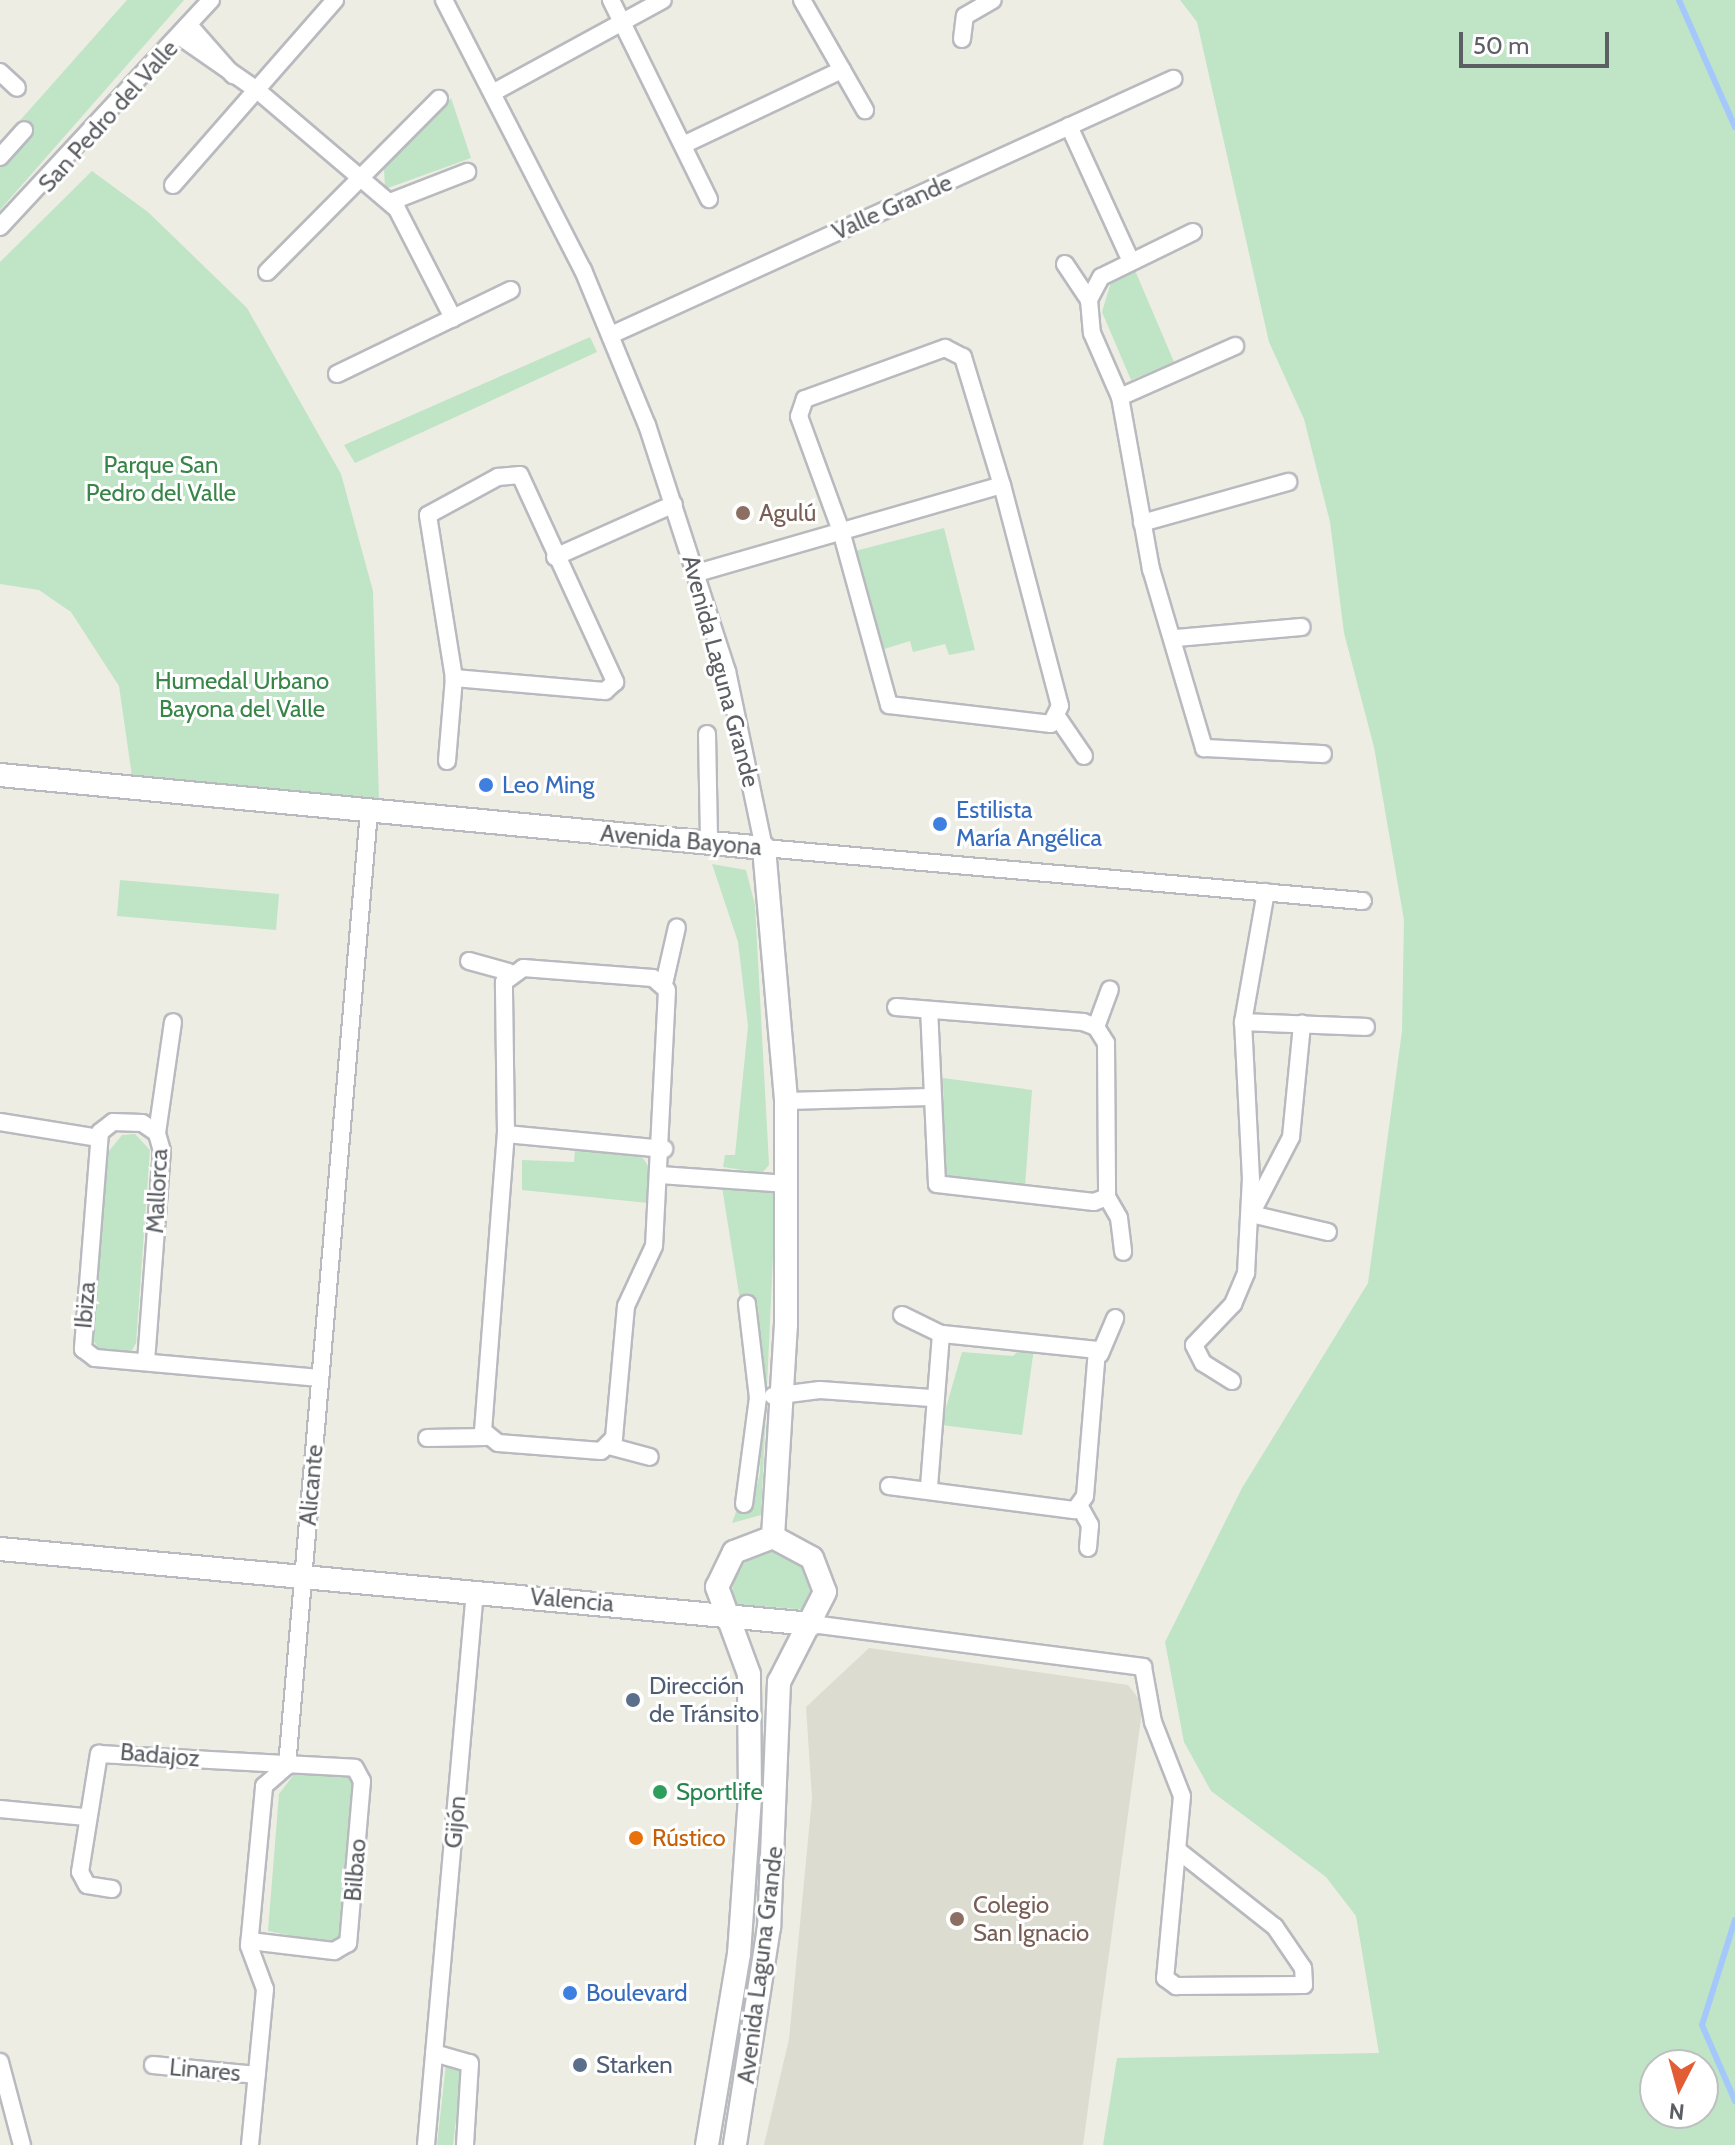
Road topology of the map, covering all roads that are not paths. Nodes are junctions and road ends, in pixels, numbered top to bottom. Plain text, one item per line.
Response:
1 (211, 0) edge
2 (335, 0) edge
3 (444, 0) edge
4 (611, 0) edge
5 (663, 0) edge
6 (802, 0) edge
7 (993, 0) edge
8 (968, 5) edge
9 (623, 22) junction
10 (184, 31) junction
11 (962, 39) dead end
12 (842, 70) junction
13 (0, 72) edge
14 (1173, 79) dead end
15 (17, 88) dead end
16 (257, 90) junction
17 (496, 91) junction
18 (439, 99) dead end
19 (865, 110) dead end
20 (1069, 126) junction
21 (24, 130) dead end
22 (683, 145) junction
23 (0, 157) edge
24 (467, 172) dead end
25 (364, 180) junction
26 (173, 185) dead end
27 (709, 199) dead end
28 (390, 202) junction
29 (0, 227) edge
30 (1193, 232) dead end
31 (1129, 257) junction
32 (1065, 264) dead end
33 (267, 272) dead end
34 (511, 290) dead end
35 (1089, 300) junction
36 (453, 318) junction
37 (611, 335) junction
38 (1235, 346) dead end
39 (337, 374) dead end
40 (1120, 397) junction
41 (1288, 482) dead end
42 (1002, 485) junction
43 (674, 504) junction
44 (1142, 523) junction
45 (841, 531) junction
46 (555, 557) junction
47 (697, 573) junction
48 (1302, 627) dead end
49 (1176, 638) junction
50 (454, 678) junction
51 (1058, 718) junction
52 (707, 734) dead end
53 (1323, 754) dead end
54 (1084, 756) dead end
55 (447, 761) dead end
56 (0, 775) edge
57 (369, 811) junction
58 (709, 843) junction
59 (764, 848) junction
60 (1266, 892) junction
61 (1363, 901) dead end
62 (677, 927) dead end
63 (469, 961) dead end
64 (509, 972) junction
65 (664, 984) junction
66 (1110, 989) dead end
67 (896, 1007) dead end
68 (929, 1010) junction
69 (173, 1022) dead end
70 (1243, 1022) junction
71 (1302, 1024) junction
72 (1096, 1027) junction
73 (1366, 1027) dead end
74 (931, 1097) junction
75 (786, 1101) junction
76 (0, 1122) edge
77 (157, 1133) junction
78 (506, 1134) junction
79 (99, 1138) junction
80 (664, 1149) junction
81 (661, 1175) junction
82 (787, 1184) junction
83 (1107, 1197) junction
84 (1251, 1214) junction
85 (1328, 1232) dead end
86 (1123, 1252) dead end
87 (747, 1304) dead end
88 (902, 1315) dead end
89 (1115, 1318) dead end
90 (941, 1334) junction
91 (1100, 1354) junction
92 (146, 1362) junction
93 (320, 1378) junction
94 (1232, 1381) dead end
95 (784, 1394) junction
96 (758, 1398) junction
97 (931, 1398) junction
98 (486, 1437) junction
99 (427, 1438) dead end
100 (609, 1446) junction
101 (650, 1457) dead end
102 (889, 1486) dead end
103 (929, 1488) junction
104 (744, 1504) dead end
105 (1080, 1507) junction
106 (773, 1537) junction
107 (1088, 1548) dead end
108 (0, 1549) edge
109 (303, 1576) junction
110 (475, 1591) junction
111 (723, 1615) junction
112 (812, 1624) junction
113 (287, 1766) junction
114 (0, 1809) edge
115 (84, 1817) junction
116 (1180, 1852) junction
117 (112, 1889) dead end
118 (250, 1941) junction
119 (434, 2053) junction
120 (0, 2062) edge
121 (153, 2065) dead end
122 (257, 2075) junction
123 (22, 2145) edge
124 (250, 2145) edge
125 (426, 2145) edge
126 (465, 2145) edge
127 (707, 2145) edge
128 (735, 2145) edge

1 - 10 street, San Pedro del Valle
2 - 16 street
3 - 17 street, Avenida Laguna Grande
4 - 9 street
5 - 9 street
6 - 12 street
7 - 8 street
8 - 11 street
9 - 17 street
9 - 22 street
10 - 16 street
10 - 29 street, San Pedro del Valle
12 - 19 street
12 - 22 street
13 - 15 street
14 - 20 street, Valle Grande
16 - 25 street
16 - 26 street
17 - 37 street, Avenida Laguna Grande
18 - 25 street
20 - 31 street
20 - 37 street, Valle Grande
21 - 23 street
22 - 27 street
24 - 28 street
25 - 28 street
25 - 33 street
28 - 36 street
30 - 31 street
31 - 35 street
32 - 35 street
34 - 36 street
35 - 40 street
36 - 39 street
37 - 43 street, Avenida Laguna Grande
38 - 40 street
40 - 44 street
41 - 44 street
42 - 45 street
42 - 45 street
42 - 51 street
43 - 46 street
43 - 47 street, Avenida Laguna Grande
44 - 49 street
45 - 47 street
45 - 51 street
46 - 50 street
46 - 50 street
47 - 59 street, Avenida Laguna Grande
48 - 49 street
49 - 53 street
50 - 55 street
51 - 54 street
52 - 58 street, Avenida Laguna Grande
56 - 57 main road, Avenida Bayona
57 - 58 main road, Avenida Bayona
57 - 93 street, Alicante
58 - 59 main road, Avenida Bayona
59 - 60 street, Avenida Bayona
59 - 75 main road, Avenida Laguna Grande
60 - 61 street, Avenida Bayona
60 - 70 street
62 - 65 street
63 - 64 street
64 - 65 street
64 - 78 street
65 - 80 street
66 - 72 street
67 - 68 street
68 - 72 street
68 - 74 street
69 - 77 street, Mallorca
70 - 71 street
70 - 84 street
71 - 73 street
71 - 84 street
72 - 83 street
74 - 75 street
74 - 83 street
75 - 82 main road, Avenida Laguna Grande
76 - 79 street
77 - 79 street
77 - 92 street, Mallorca
78 - 80 street
78 - 98 street
79 - 92 street, Ibiza
80 - 81 street
81 - 82 street
81 - 100 street
82 - 95 main road, Avenida Laguna Grande
83 - 86 street
84 - 85 street
84 - 94 street
87 - 96 street
88 - 90 street
89 - 91 street
90 - 91 street
90 - 97 street
91 - 105 street
92 - 93 street, Ibiza
93 - 109 street, Alicante
95 - 96 street
95 - 97 street
95 - 106 main road, Avenida Laguna Grande
96 - 104 street
97 - 103 street
98 - 99 street
98 - 100 street
100 - 101 street
102 - 103 street
103 - 105 street
105 - 107 street
106 - 111 main road, Avenida Laguna Grande
106 - 112 main road, Avenida Laguna Grande
108 - 109 main road, Valencia
109 - 110 main road, Valencia
109 - 113 street, Alicante
110 - 111 main road, Valencia
110 - 119 street, Gijón
111 - 112 main road, Valencia
111 - 127 main road, Avenida Laguna Grande
112 - 116 street, Valencia
112 - 128 main road, Avenida Laguna Grande
113 - 115 street, Badajoz
113 - 118 street
113 - 118 street, Bilbao
114 - 115 street
115 - 117 street, Badajoz
116 - 116 street
118 - 122 street
119 - 125 street, Gijón
119 - 126 street
120 - 123 street
121 - 122 street, Linares
122 - 124 street

